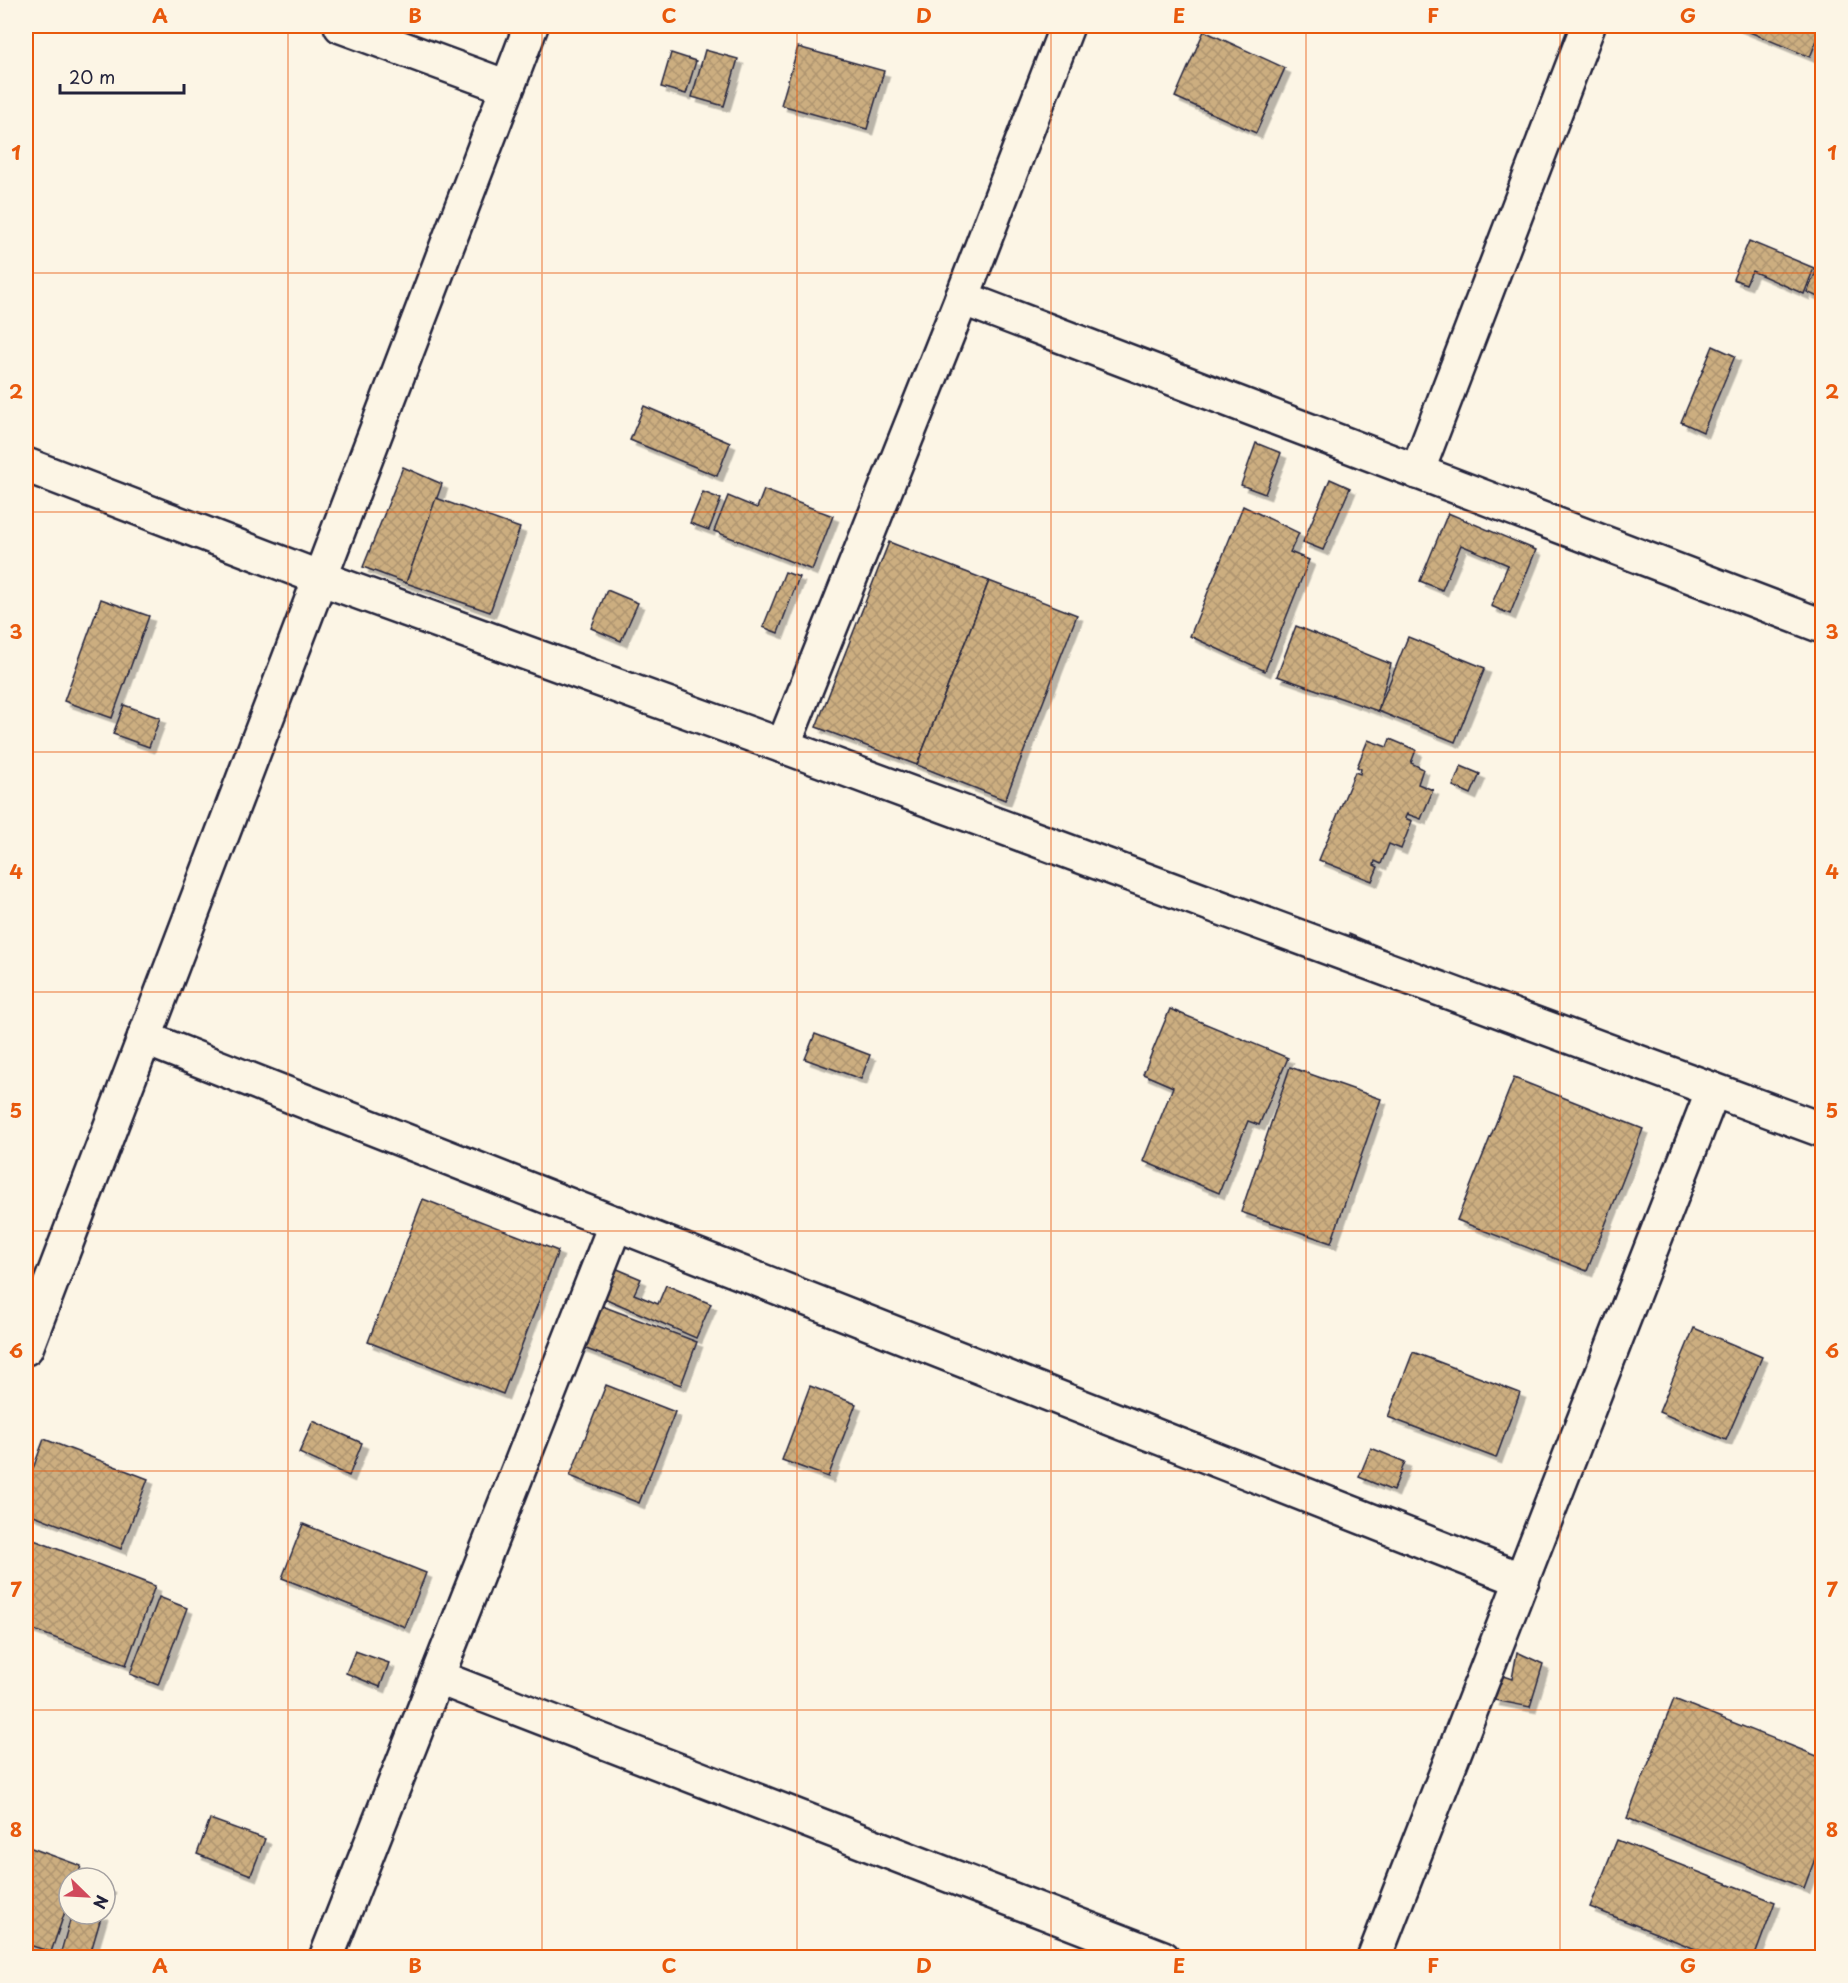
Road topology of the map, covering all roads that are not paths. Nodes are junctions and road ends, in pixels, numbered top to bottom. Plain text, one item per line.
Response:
1 (341, 26) edge
2 (531, 26) edge
3 (1067, 26) edge
4 (1588, 26) edge
5 (507, 87) junction
6 (962, 298) junction
7 (26, 465) edge
8 (1417, 472) junction
9 (320, 578) junction
10 (1822, 626) edge
11 (783, 746) junction
12 (144, 1038) junction
13 (1713, 1090) junction
14 (1822, 1130) edge
15 (616, 1223) junction
16 (26, 1348) edge
17 (1522, 1580) junction
18 (437, 1677) junction
19 (327, 1958) edge
20 (1164, 1958) edge
21 (1374, 1958) edge

1 - 5 street
2 - 5 street
3 - 6 street
4 - 8 street
5 - 9 street
6 - 8 street
6 - 11 street
7 - 9 street
8 - 10 street
9 - 11 street
9 - 12 street
11 - 13 street
12 - 15 street
12 - 16 street
13 - 14 street
13 - 17 street
15 - 17 street
15 - 18 street
17 - 21 street
18 - 19 street
18 - 20 street

